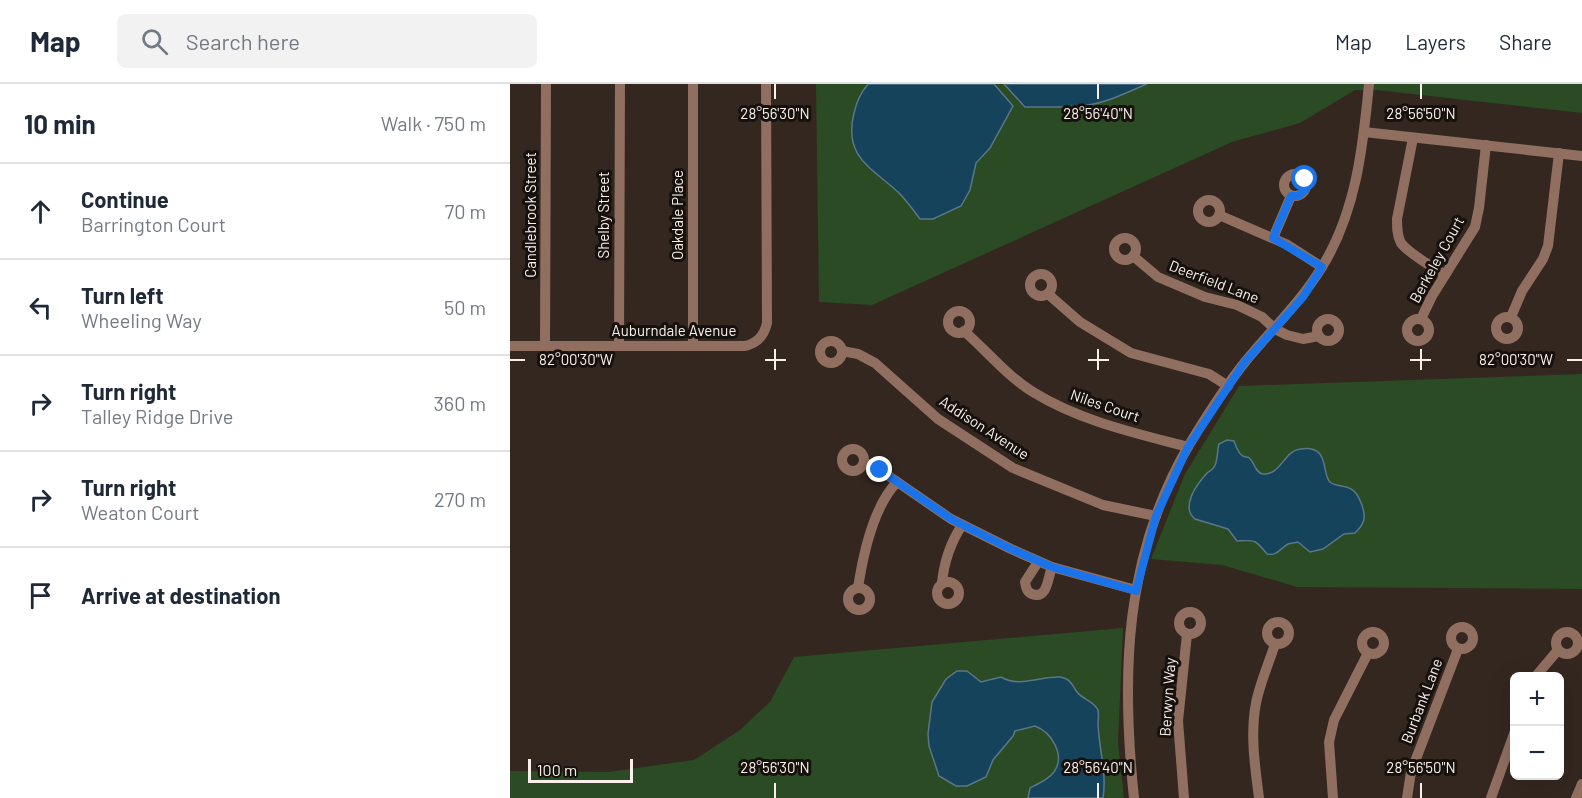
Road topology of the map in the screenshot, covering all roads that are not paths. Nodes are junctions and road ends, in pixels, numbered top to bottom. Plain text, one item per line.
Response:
1 (546, 84) edge
2 (620, 84) edge
3 (693, 84) edge
4 (766, 84) edge
5 (1369, 84) edge
6 (1364, 132) junction
7 (1413, 138) junction
8 (1486, 145) junction
9 (1559, 153) junction
10 (1582, 156) edge
11 (1291, 196) dead end
12 (1219, 215) dead end
13 (1273, 238) junction
14 (1133, 256) dead end
15 (1322, 267) junction
16 (1445, 275) junction
17 (1048, 294) dead end
18 (1511, 317) dead end
19 (1421, 319) dead end
20 (1275, 329) junction
21 (964, 331) dead end
22 (1319, 336) dead end
23 (510, 346) edge
24 (545, 346) junction
25 (619, 346) junction
26 (693, 346) junction
27 (842, 351) dead end
28 (1228, 386) junction
29 (1188, 447) junction
30 (864, 462) dead end
31 (897, 482) junction
32 (1156, 516) junction
33 (962, 525) junction
34 (1038, 562) junction
35 (1052, 567) junction
36 (942, 583) dead end
37 (858, 588) dead end
38 (1136, 591) junction
39 (1187, 634) dead end
40 (1275, 644) dead end
41 (1458, 649) dead end
42 (1558, 650) dead end
43 (1368, 653) dead end
44 (1539, 672) edge
45 (1510, 745) edge
46 (1582, 783) edge
47 (1134, 798) edge
48 (1184, 798) edge
49 (1258, 798) edge
50 (1333, 798) edge
51 (1407, 798) edge
52 (1491, 798) edge
53 (1576, 798) edge

1 - 24 street, Candlebrook Street
2 - 25 street, Shelby Street
3 - 26 street, Oakdale Place
4 - 26 street, Auburndale Avenue
5 - 6 street
6 - 7 street
6 - 15 street
7 - 8 street
7 - 16 street
8 - 9 street
8 - 16 street, Berkeley Court
9 - 10 street
9 - 18 street
11 - 13 street
12 - 13 street
13 - 15 street
14 - 20 street, Deerfield Lane
15 - 20 street
16 - 19 street, Berkeley Court
17 - 28 street
20 - 22 street, Deerfield Lane
20 - 28 street
21 - 29 street, Niles Court
23 - 24 street, Auburndale Avenue
24 - 25 street, Auburndale Avenue
25 - 26 street, Auburndale Avenue
27 - 32 street, Addison Avenue
28 - 29 street
29 - 32 street
30 - 31 street
31 - 33 street
31 - 37 street
32 - 38 street
33 - 34 street
33 - 36 street
34 - 35 street
34 - 35 street
35 - 38 street
38 - 47 street
39 - 48 street, Berwyn Way
40 - 49 street
41 - 51 street, Burbank Lane
42 - 44 street
43 - 50 street
45 - 52 street
46 - 53 street

